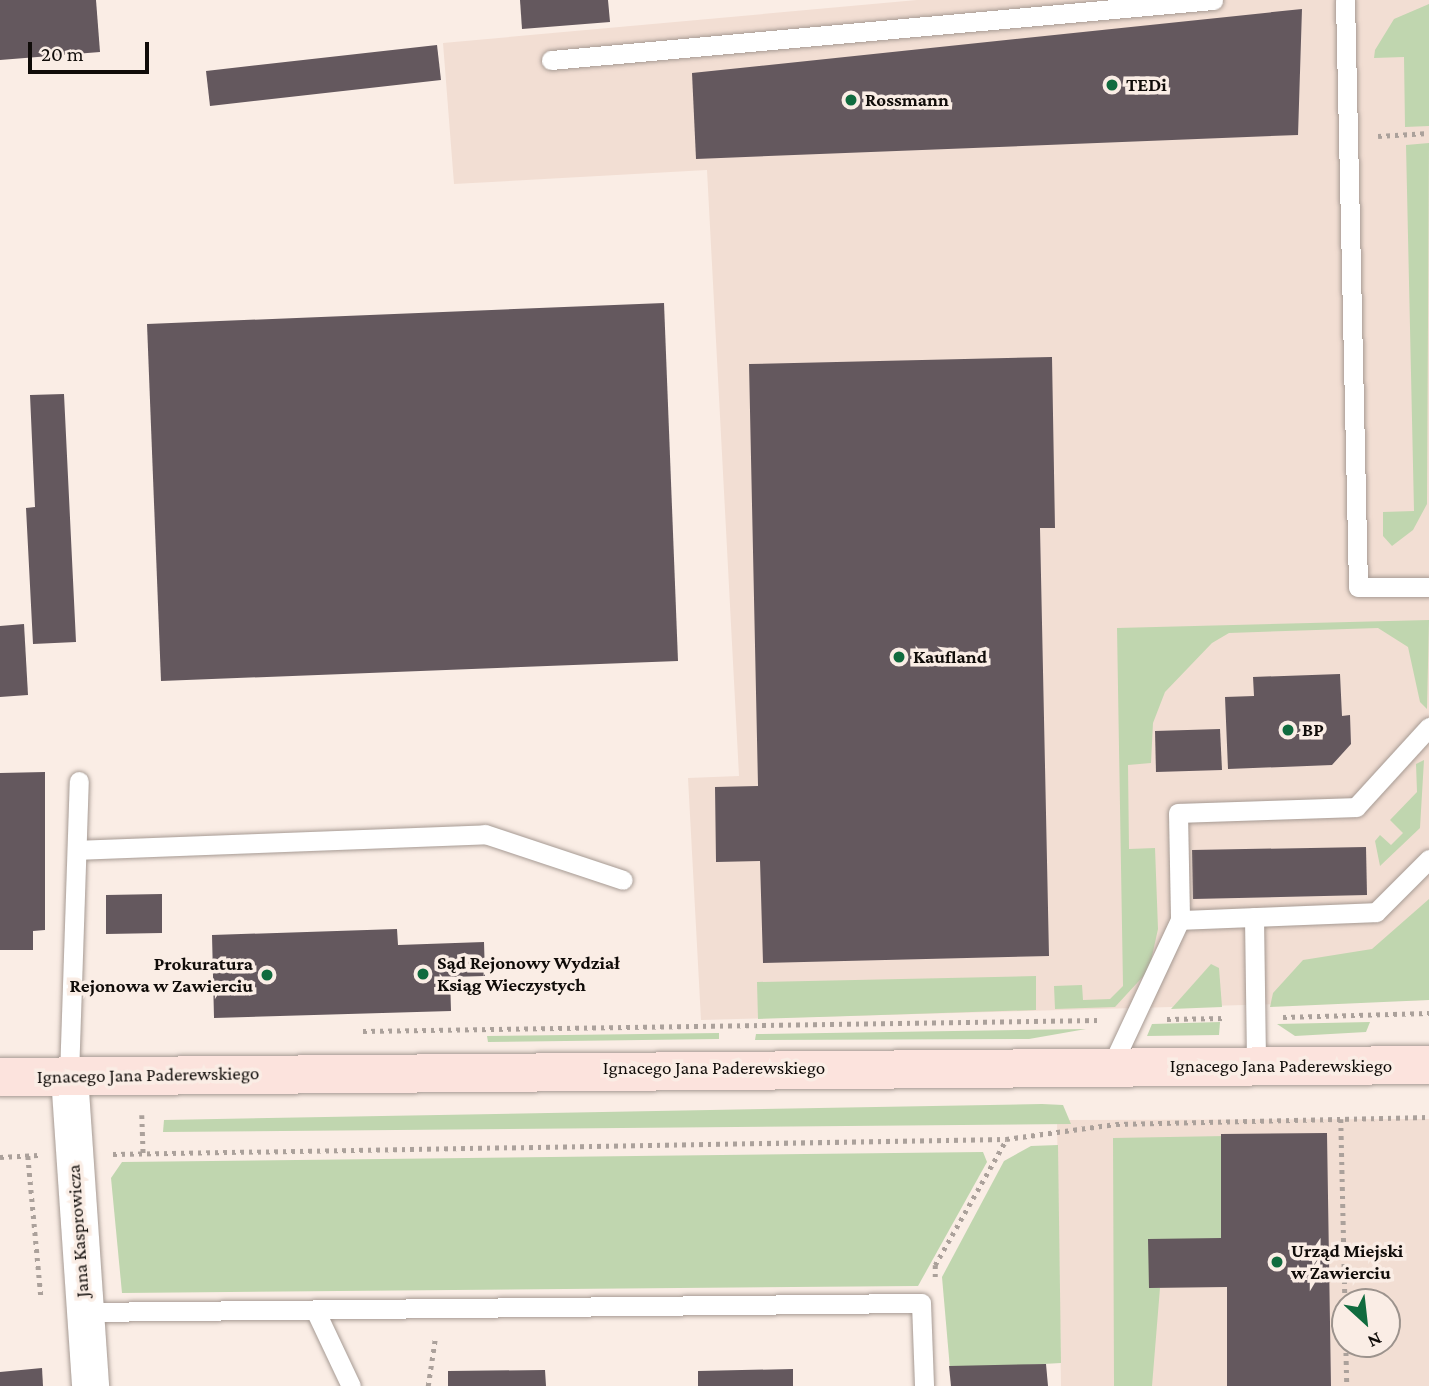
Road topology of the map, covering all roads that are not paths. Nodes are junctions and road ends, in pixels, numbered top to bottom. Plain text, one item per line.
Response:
1 (1213, 0) edge
2 (1346, 0) edge
3 (551, 61) dead end
4 (1429, 587) edge
5 (1429, 727) edge
6 (79, 781) dead end
7 (77, 850) junction
8 (1429, 859) edge
9 (623, 880) dead end
10 (1254, 917) junction
11 (1180, 920) junction
12 (1429, 1065) edge
13 (1256, 1066) junction
14 (1111, 1067) junction
15 (69, 1076) junction
16 (0, 1077) edge
17 (315, 1310) junction
18 (83, 1312) junction
19 (90, 1386) edge
20 (351, 1386) edge
21 (924, 1386) edge

1 - 3 lane
2 - 4 lane
5 - 11 lane
6 - 7 lane
7 - 9 lane
7 - 15 lane
8 - 10 lane
10 - 11 lane
10 - 13 lane
11 - 14 lane
12 - 13 main road, Ignacego Jana Paderewskiego
13 - 14 main road, Ignacego Jana Paderewskiego
14 - 15 main road, Ignacego Jana Paderewskiego
15 - 16 main road, Ignacego Jana Paderewskiego
15 - 18 street, Jana Kasprowicza
17 - 18 lane
17 - 20 lane
17 - 21 lane
18 - 19 street, Jana Kasprowicza

